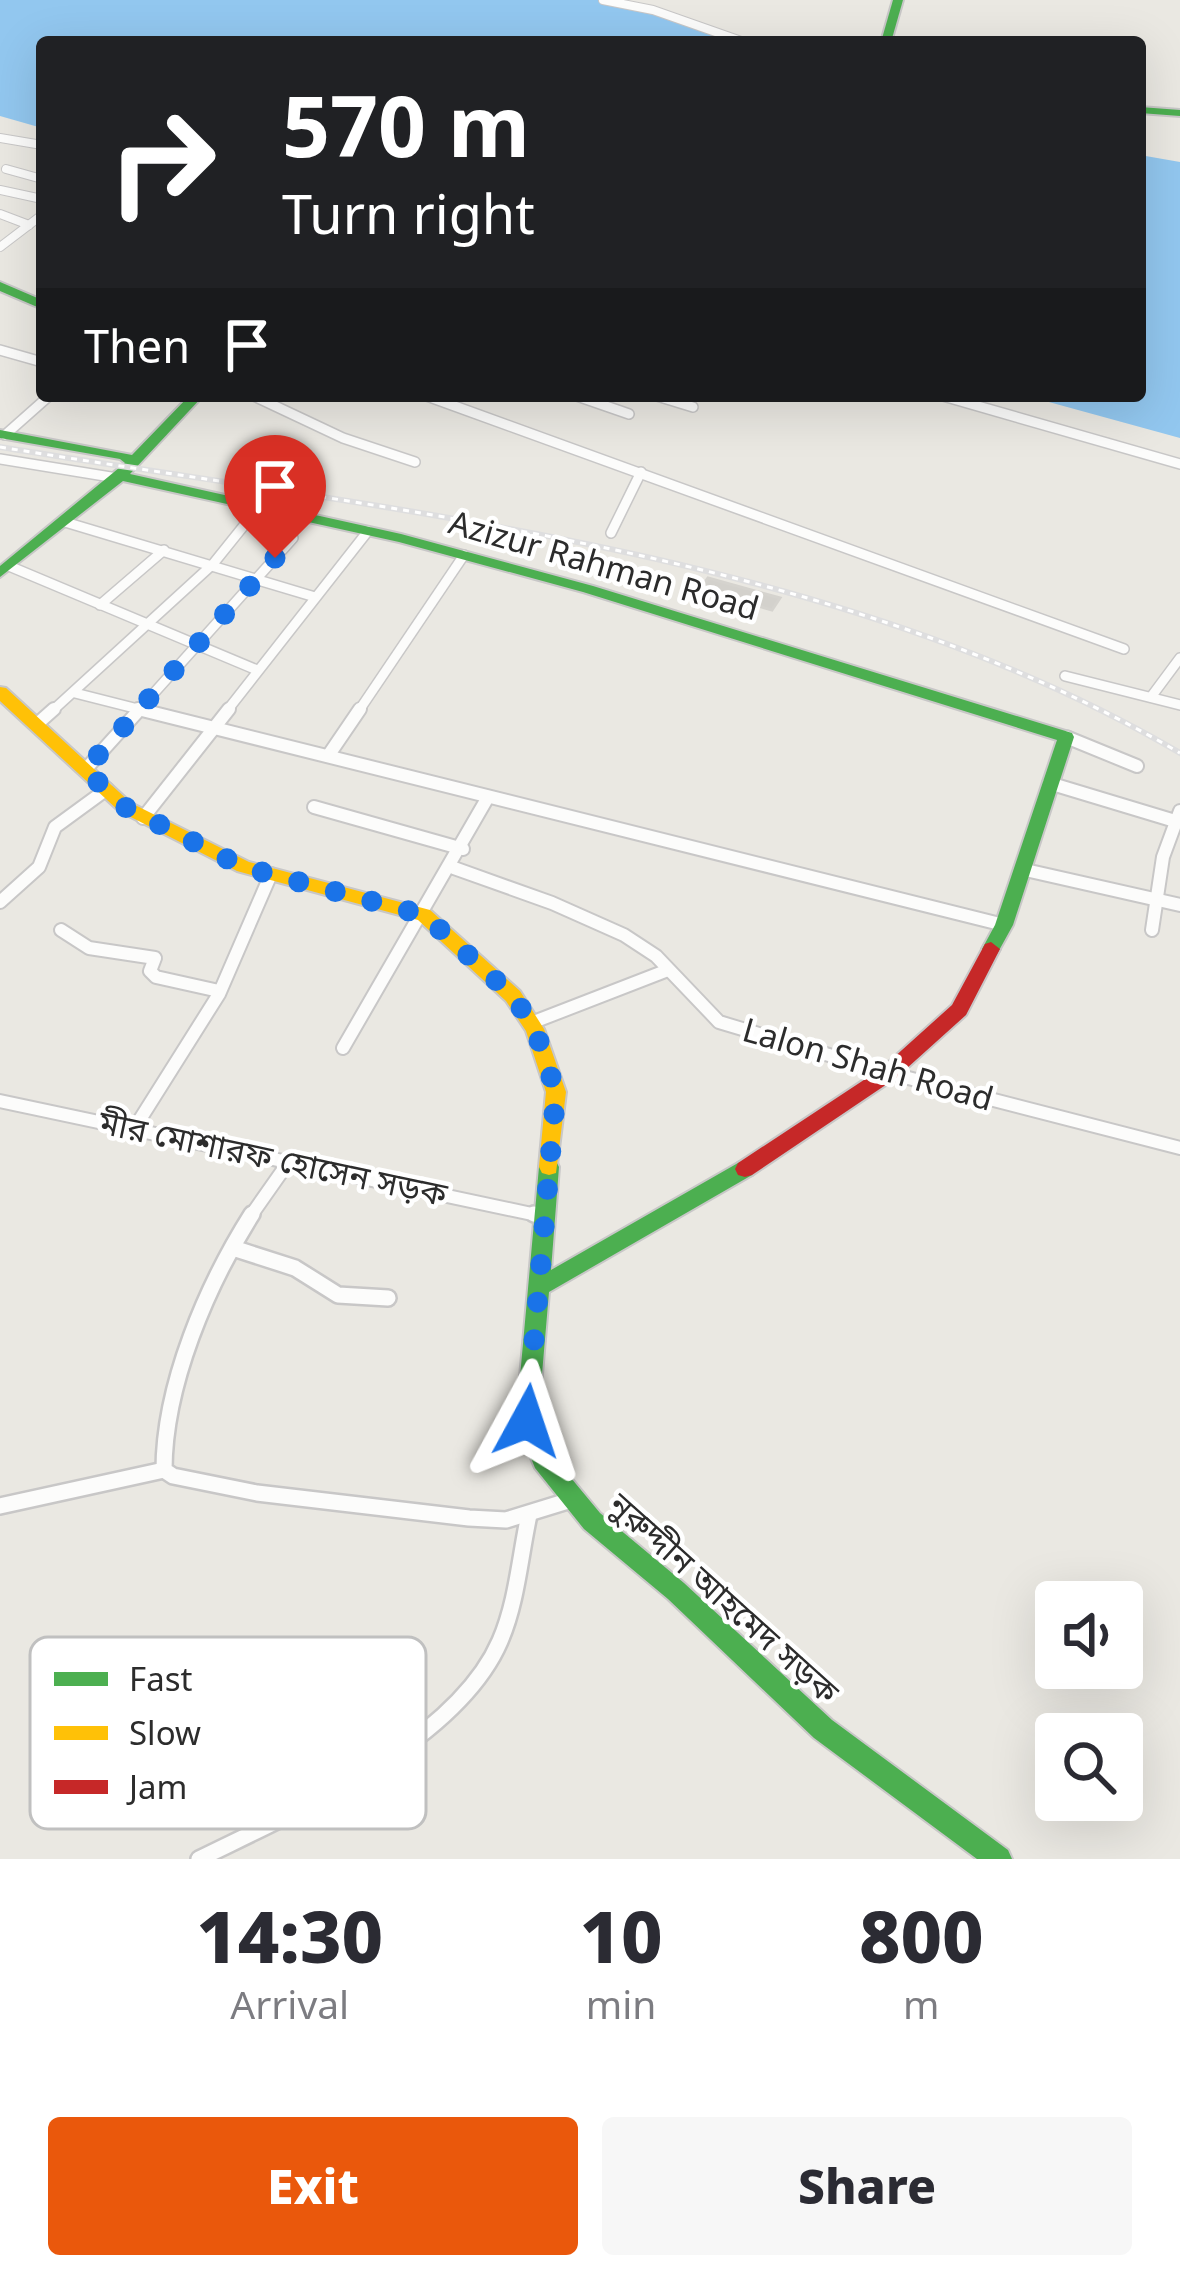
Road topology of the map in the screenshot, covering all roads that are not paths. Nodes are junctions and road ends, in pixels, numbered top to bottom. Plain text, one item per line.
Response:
1 (603, 0) edge
2 (898, 0) edge
3 (727, 36) edge
4 (888, 36) edge
5 (1146, 110) edge
6 (1180, 113) edge
7 (3, 142) edge
8 (36, 145) edge
9 (7, 169) dead end
10 (36, 176) edge
11 (0, 190) edge
12 (36, 198) edge
13 (0, 214) edge
14 (36, 220) edge
15 (29, 225) junction
16 (0, 247) edge
17 (0, 286) edge
18 (36, 302) edge
19 (0, 350) edge
20 (36, 360) edge
21 (43, 402) edge
22 (190, 402) edge
23 (266, 402) edge
24 (446, 402) edge
25 (463, 402) edge
26 (594, 402) edge
27 (677, 402) edge
28 (964, 402) edge
29 (459, 406) junction
30 (693, 407) dead end
31 (629, 414) dead end
32 (3, 435) edge
33 (0, 459) edge
34 (415, 462) dead end
35 (1180, 464) edge
36 (123, 472) junction
37 (641, 472) junction
38 (258, 508) junction
39 (65, 522) junction
40 (368, 531) junction
41 (611, 533) dead end
42 (293, 538) dead end
43 (164, 550) junction
44 (464, 555) junction
45 (213, 564) junction
46 (4, 569) edge
47 (257, 578) junction
48 (315, 597) junction
49 (100, 605) junction
50 (147, 625) junction
51 (197, 645) junction
52 (1124, 649) dead end
53 (1180, 658) edge
54 (257, 670) junction
55 (1065, 676) dead end
56 (0, 692) edge
57 (75, 693) junction
58 (1151, 697) junction
59 (1180, 705) edge
60 (140, 709) junction
61 (36, 725) junction
62 (212, 726) junction
63 (1066, 737) junction
64 (328, 756) junction
65 (1137, 766) dead end
66 (85, 770) junction
67 (1049, 783) junction
68 (106, 789) junction
69 (488, 797) junction
70 (314, 807) dead end
71 (1177, 816) edge
72 (143, 818) junction
73 (463, 849) junction
74 (454, 868) junction
75 (1022, 869) junction
76 (271, 874) junction
77 (1154, 899) junction
78 (0, 902) edge
79 (1180, 905) edge
80 (424, 915) junction
81 (1004, 926) junction
82 (61, 930) dead end
83 (1151, 930) dead end
84 (668, 970) junction
85 (219, 991) junction
86 (531, 1023) junction
87 (343, 1048) dead end
88 (889, 1072) junction
89 (0, 1101) edge
90 (134, 1129) junction
91 (1180, 1148) edge
92 (290, 1160) junction
93 (545, 1217) junction
94 (233, 1248) junction
95 (539, 1287) junction
96 (388, 1298) dead end
97 (164, 1470) junction
98 (571, 1500) junction
99 (0, 1506) edge
100 (529, 1515) junction
101 (426, 1726) edge
102 (254, 1829) edge
103 (199, 1859) edge
104 (999, 1859) edge

1 - 3 street
2 - 4 street
5 - 6 street
7 - 8 street
9 - 10 street
11 - 12 street
13 - 15 street
14 - 15 street
15 - 16 street
17 - 18 street
19 - 20 street
21 - 32 street
22 - 36 street
23 - 34 street
24 - 29 street
25 - 29 street
26 - 31 street
27 - 30 street
28 - 35 street
29 - 37 street
32 - 36 street, Azizur Rahman Road
33 - 36 street
36 - 38 street, Azizur Rahman Road
36 - 39 street
37 - 41 street
37 - 52 street
38 - 40 street, Azizur Rahman Road
38 - 45 street
39 - 43 street
39 - 46 street
40 - 44 street, Azizur Rahman Road
40 - 48 street
42 - 47 street
43 - 45 street
43 - 49 street
44 - 63 street, Azizur Rahman Road
44 - 64 street
45 - 47 street
45 - 50 street
46 - 49 street
47 - 48 street
47 - 51 street
48 - 54 street
49 - 50 street
50 - 51 street
50 - 57 street
51 - 54 street
51 - 60 street
53 - 58 street
54 - 62 street
55 - 58 street
56 - 61 street, নুরুদ্দীন আহমেদ সড়ক
57 - 60 street
57 - 61 street
58 - 59 street
60 - 62 street
60 - 66 street
61 - 66 street, নুরুদ্দীন আহমেদ সড়ক
62 - 64 street
62 - 72 street
63 - 65 street
63 - 67 street
64 - 69 street
66 - 68 street, নুরুদ্দীন আহমেদ সড়ক
67 - 71 street
67 - 75 street
68 - 72 street, নুরুদ্দীন আহমেদ সড়ক
68 - 78 street
69 - 73 street
69 - 81 street
70 - 73 street
71 - 77 street
72 - 76 street, নুরুদ্দীন আহমেদ সড়ক
73 - 74 street
74 - 80 street
74 - 84 street, Lalon Shah Road
75 - 77 street
75 - 81 street
76 - 80 street, নুরুদ্দীন আহমেদ সড়ক
76 - 85 street
77 - 79 street
77 - 83 street
80 - 86 street, নুরুদ্দীন আহমেদ সড়ক
80 - 87 street
81 - 88 street
82 - 85 street
84 - 86 street
84 - 88 street, Lalon Shah Road
85 - 90 street
86 - 93 street, নুরুদ্দীন আহমেদ সড়ক
88 - 91 street, Lalon Shah Road
88 - 95 street
89 - 90 street, মীর মোশারফ হোসেন সড়ক
90 - 92 street, মীর মোশারফ হোসেন সড়ক
92 - 93 street, মীর মোশারফ হোসেন সড়ক
92 - 94 street
93 - 95 street, নুরুদ্দীন আহমেদ সড়ক
94 - 96 street
94 - 97 street
95 - 98 street, নুরুদ্দীন আহমেদ সড়ক
97 - 99 street
97 - 100 street
98 - 100 street
98 - 104 street, নুরুদ্দীন আহমেদ সড়ক
100 - 101 street
102 - 103 street

